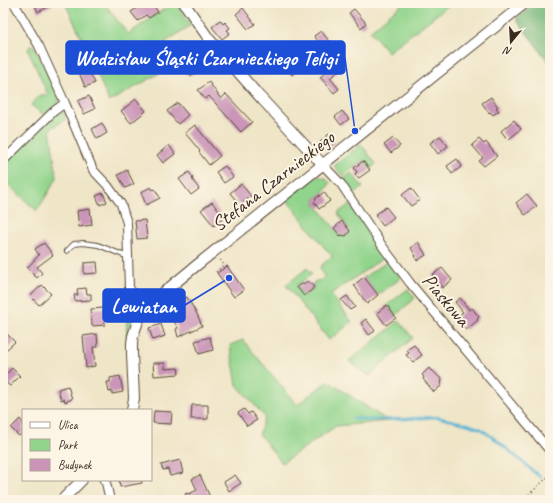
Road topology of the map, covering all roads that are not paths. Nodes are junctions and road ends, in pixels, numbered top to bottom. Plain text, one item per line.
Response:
1 (14, 3) edge
2 (184, 3) edge
3 (525, 3) edge
4 (65, 103) junction
5 (3, 161) edge
6 (323, 165) junction
7 (67, 251) dead end
8 (128, 257) junction
9 (147, 306) junction
10 (132, 409) edge
11 (550, 451) edge
12 (81, 481) edge
13 (105, 481) edge
14 (62, 500) edge
15 (110, 500) edge

1 - 4 street
2 - 6 street
3 - 6 street, Stefana Czarnieckiego
4 - 5 street
4 - 8 street
6 - 9 street, Stefana Czarnieckiego
6 - 11 street, Piaskowa
7 - 8 lane
8 - 9 street
9 - 10 street, Stefana Czarnieckiego
12 - 14 street
13 - 15 street

